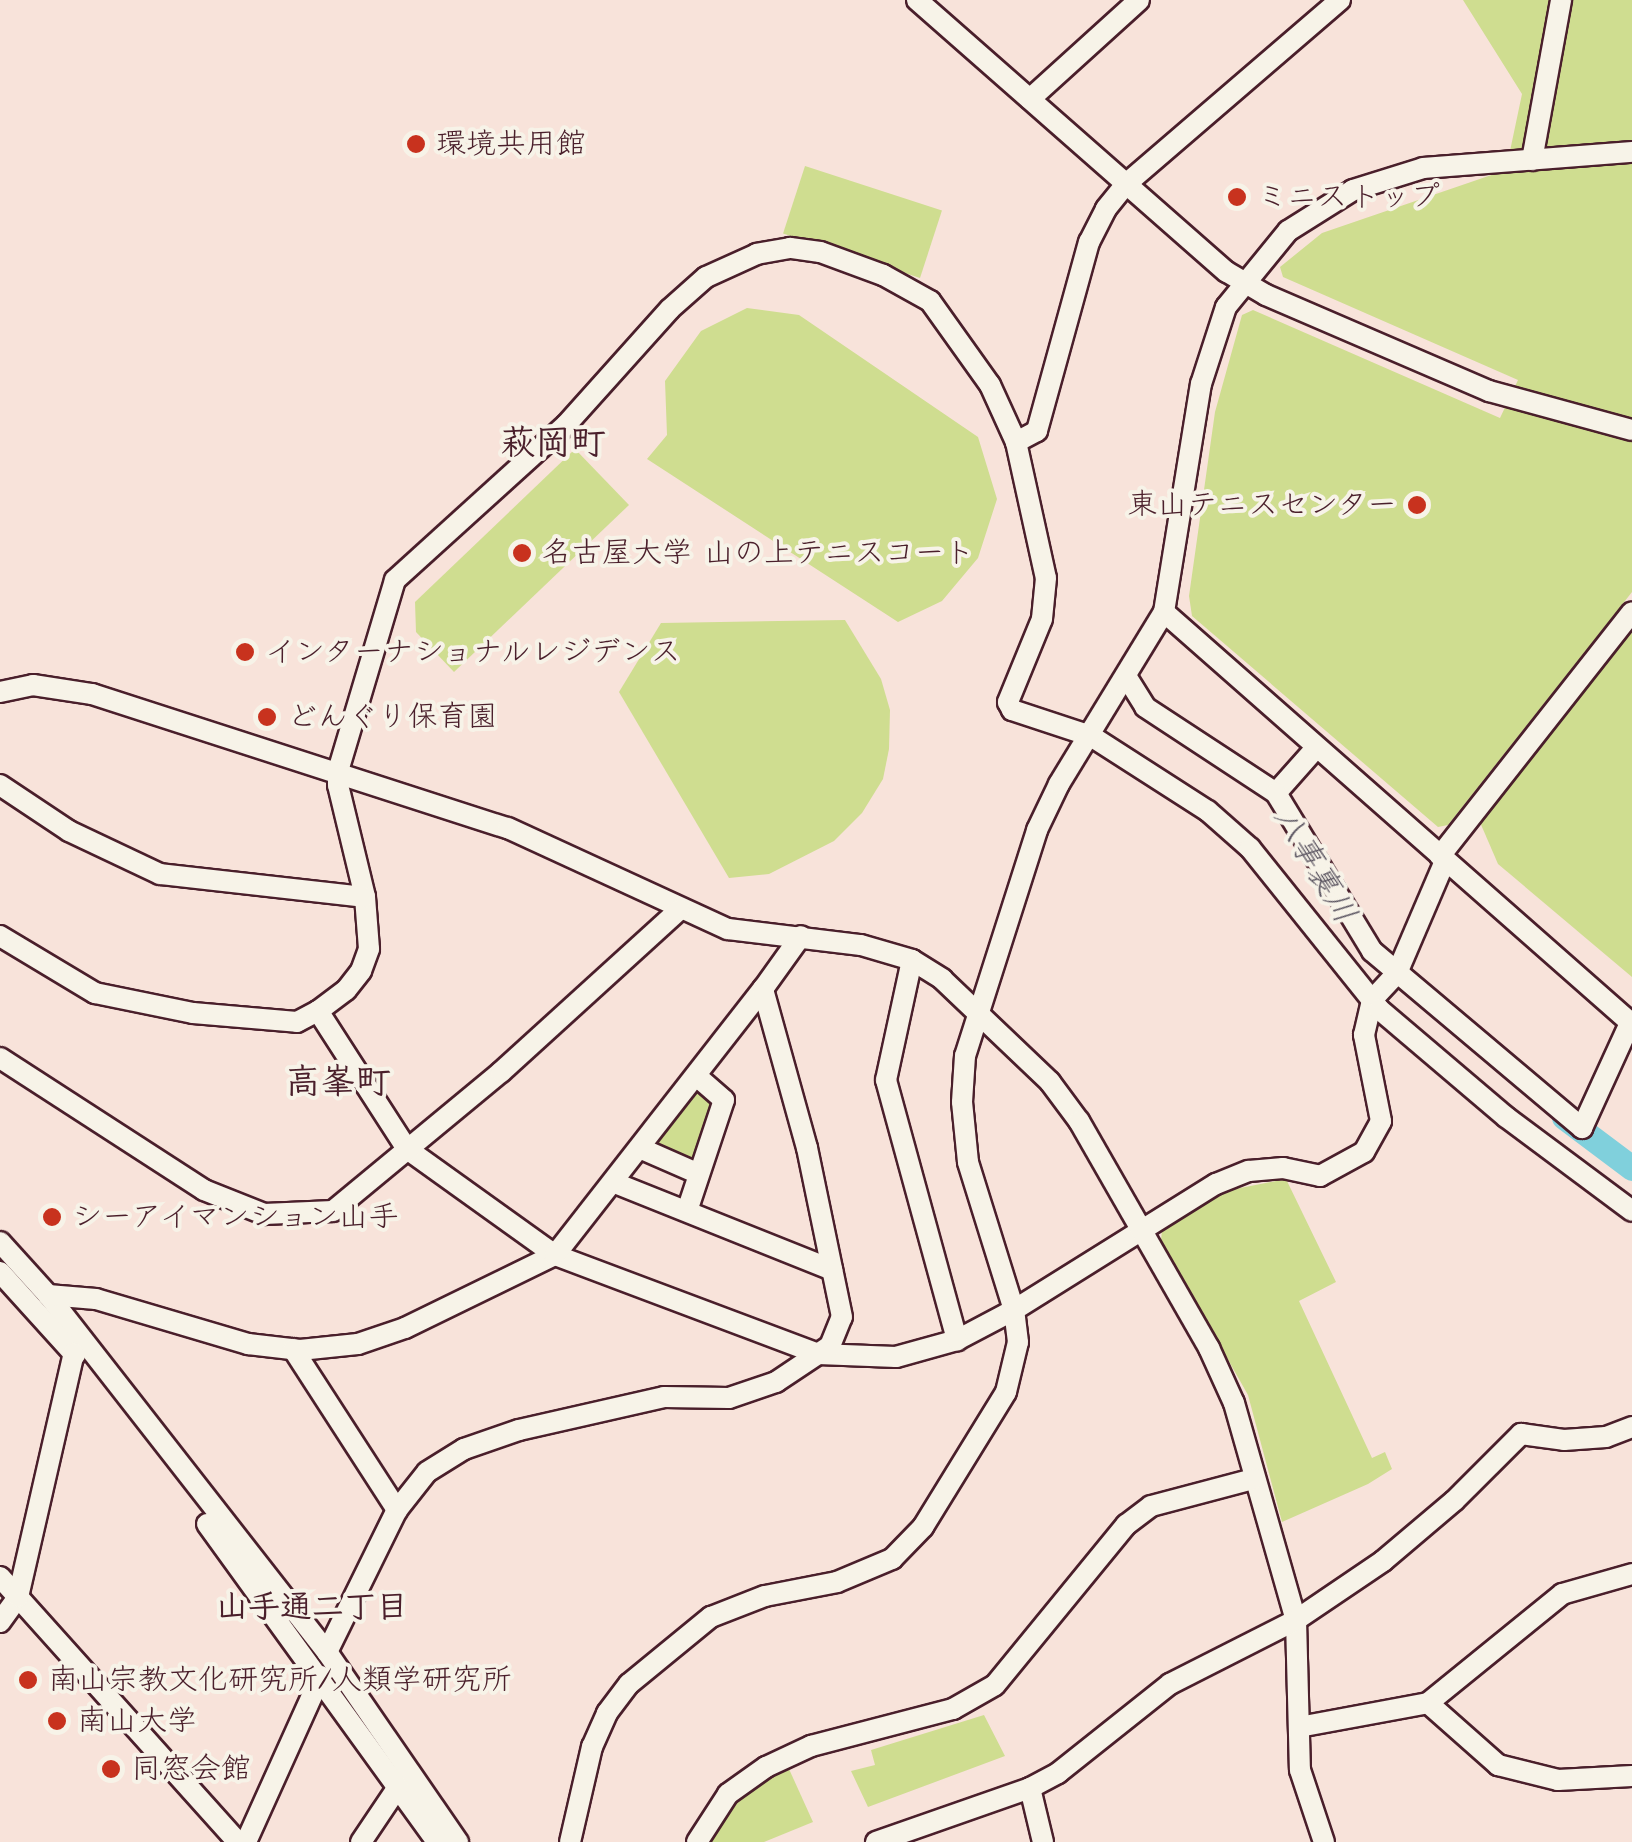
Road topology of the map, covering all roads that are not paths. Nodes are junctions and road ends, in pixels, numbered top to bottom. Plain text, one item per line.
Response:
1 (918, 0) edge
2 (1140, 0) edge
3 (1340, 0) edge
4 (1562, 0) edge
5 (1030, 98) junction
6 (1632, 152) edge
7 (1532, 160) junction
8 (1126, 184) junction
9 (1243, 281) junction
10 (1632, 430) edge
11 (1016, 442) junction
12 (1164, 612) junction
13 (1632, 612) edge
14 (1126, 676) junction
15 (0, 692) edge
16 (1091, 736) junction
17 (1316, 748) junction
18 (338, 771) junction
19 (0, 785) edge
20 (1276, 793) junction
21 (1443, 858) junction
22 (365, 898) junction
23 (678, 910) junction
24 (0, 936) edge
25 (801, 936) junction
26 (912, 960) junction
27 (1397, 974) junction
28 (763, 989) junction
29 (1372, 1000) junction
30 (318, 1011) junction
31 (976, 1011) junction
32 (1631, 1024) edge
33 (0, 1058) edge
34 (698, 1076) junction
35 (407, 1149) junction
36 (642, 1149) junction
37 (699, 1174) junction
38 (614, 1183) junction
39 (687, 1211) junction
40 (1632, 1211) edge
41 (1141, 1229) junction
42 (0, 1242) edge
43 (555, 1254) junction
44 (832, 1270) junction
45 (0, 1272) edge
46 (48, 1296) junction
47 (1014, 1310) junction
48 (958, 1340) junction
49 (293, 1349) junction
50 (74, 1353) junction
51 (818, 1354) junction
52 (1632, 1427) edge
53 (1253, 1479) junction
54 (397, 1510) junction
55 (1632, 1574) edge
56 (0, 1577) edge
57 (18, 1597) junction
58 (1296, 1620) junction
59 (0, 1622) edge
60 (327, 1652) junction
61 (322, 1676) junction
62 (1428, 1703) junction
63 (1299, 1727) junction
64 (1632, 1776) edge
65 (398, 1787) junction
66 (1030, 1788) junction
67 (238, 1842) edge
68 (246, 1842) edge
69 (361, 1842) edge
70 (437, 1842) edge
71 (458, 1842) edge
72 (570, 1842) edge
73 (697, 1842) edge
74 (876, 1842) edge
75 (1043, 1842) edge
76 (1324, 1842) edge

1 - 5 street
2 - 5 street
3 - 8 street
4 - 7 street
5 - 8 street
6 - 7 street
7 - 9 street
8 - 9 street
8 - 11 street
9 - 10 street
9 - 12 street
11 - 16 street
11 - 18 street
12 - 14 street
12 - 17 street
13 - 21 street
14 - 16 street
14 - 20 street
15 - 18 street
16 - 29 street
16 - 31 street
17 - 20 street
17 - 21 street
18 - 22 street
18 - 23 street
19 - 22 street
20 - 27 street
21 - 27 street
21 - 32 street
22 - 30 street
23 - 25 street
23 - 35 street
24 - 30 street
25 - 26 street
25 - 28 street
26 - 31 street
26 - 48 street
27 - 29 street
27 - 32 street
28 - 34 street
28 - 44 street
29 - 40 street
29 - 41 street
30 - 35 street
31 - 41 street
31 - 47 street
33 - 35 street
34 - 36 street
34 - 37 street
35 - 43 street
36 - 37 street
36 - 38 street
37 - 39 street
38 - 39 street
38 - 43 street
39 - 44 street
41 - 47 street
41 - 53 street
42 - 46 street
43 - 49 street
43 - 51 street
44 - 51 street
45 - 50 street
46 - 49 street
46 - 60 street
47 - 48 street
47 - 72 street
48 - 51 street
49 - 54 street
50 - 57 street
50 - 61 street
51 - 54 street
52 - 58 street
53 - 58 street
53 - 73 street
54 - 60 street
55 - 62 street
56 - 57 street
57 - 59 street
57 - 67 street
58 - 63 street
58 - 66 street
60 - 71 street
61 - 65 street
61 - 68 street
62 - 63 street
62 - 64 street
63 - 76 street
65 - 69 street
65 - 70 street
66 - 74 street
66 - 75 street

